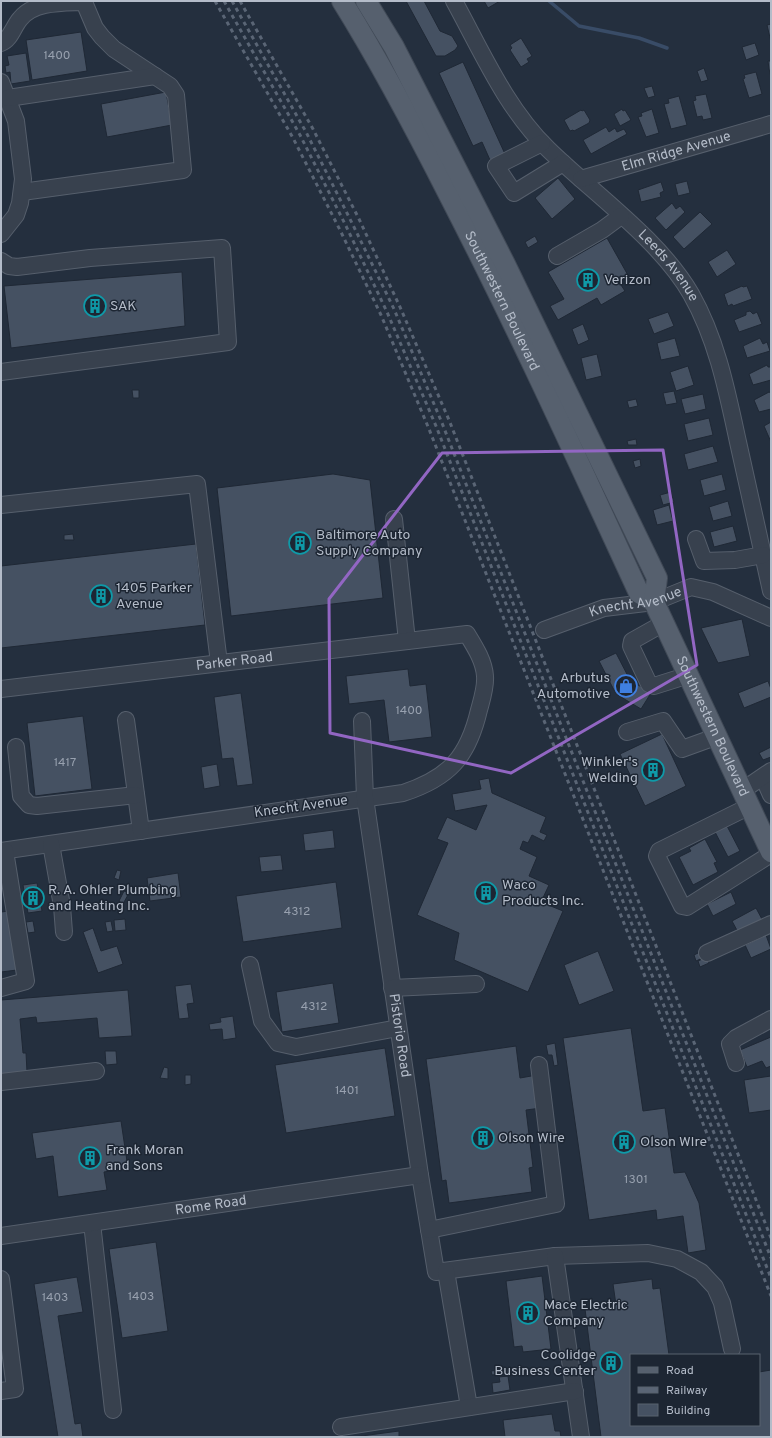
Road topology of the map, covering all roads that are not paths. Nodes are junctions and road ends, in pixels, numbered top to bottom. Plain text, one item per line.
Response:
1 (342, 1) edge
2 (366, 1) edge
3 (454, 1) edge
4 (1, 43) edge
5 (155, 76) junction
6 (1, 82) edge
7 (8, 98) junction
8 (771, 124) edge
9 (542, 142) junction
10 (563, 163) junction
11 (581, 179) junction
12 (22, 192) junction
13 (621, 216) junction
14 (1, 234) edge
15 (557, 256) dead end
16 (1, 261) edge
17 (1, 372) edge
18 (1, 505) edge
19 (394, 519) dead end
20 (696, 539) dead end
21 (763, 555) junction
22 (771, 591) edge
23 (654, 602) junction
24 (771, 618) edge
25 (664, 623) junction
26 (544, 630) dead end
27 (467, 634) joint
28 (407, 641) junction
29 (219, 663) junction
30 (689, 675) junction
31 (1, 689) edge
32 (126, 720) dead end
33 (362, 721) dead end
34 (627, 732) dead end
35 (718, 736) junction
36 (16, 747) dead end
37 (767, 774) edge
38 (136, 795) junction
39 (771, 795) edge
40 (365, 798) junction
41 (746, 798) junction
42 (141, 831) junction
43 (51, 844) junction
44 (3, 851) edge
45 (771, 853) edge
46 (771, 924) edge
47 (64, 932) dead end
48 (707, 953) dead end
49 (250, 965) dead end
50 (476, 984) dead end
51 (1, 988) edge
52 (392, 988) junction
53 (771, 1020) edge
54 (398, 1028) junction
55 (736, 1063) dead end
56 (539, 1065) dead end
57 (96, 1071) dead end
58 (1, 1082) edge
59 (420, 1175) junction
60 (92, 1223) junction
61 (429, 1230) junction
62 (1, 1236) edge
63 (555, 1256) junction
64 (441, 1272) junction
65 (1, 1279) edge
66 (732, 1349) dead end
67 (1, 1391) edge
68 (575, 1391) junction
69 (469, 1407) junction
70 (113, 1410) dead end
71 (341, 1427) dead end
72 (581, 1437) edge

1 - 23 main road, Southwestern Boulevard
2 - 23 main road, Southwestern Boulevard
3 - 9 street, Leeds Avenue
4 - 5 street
5 - 7 street
5 - 12 street
6 - 7 street
7 - 12 street
8 - 11 street, Elm Ridge Avenue
9 - 10 street, Leeds Avenue
9 - 10 street
10 - 11 street, Leeds Avenue
11 - 13 street, Leeds Avenue
12 - 14 street
13 - 15 street
13 - 21 street, Leeds Avenue
16 - 17 street
18 - 29 street
19 - 28 street
20 - 21 street
21 - 22 street, Leeds Avenue
23 - 24 street, Knecht Avenue
23 - 25 main road, Southwestern Boulevard
23 - 26 street, Knecht Avenue
25 - 30 main road, Southwestern Boulevard
25 - 30 street
27 - 28 street, Parker Road
27 - 40 street, Knecht Avenue
28 - 29 street, Parker Road
29 - 31 street, Parker Road
30 - 35 main road, Southwestern Boulevard
32 - 38 street
33 - 40 street, Pistorio Road
34 - 35 street
35 - 41 main road, Southwestern Boulevard
36 - 38 street
37 - 39 street
37 - 41 street
38 - 42 street
40 - 42 street, Knecht Avenue
40 - 52 street, Pistorio Road
41 - 45 main road, Southwestern Boulevard
41 - 45 street
42 - 43 street, Knecht Avenue
43 - 44 street, Knecht Avenue
43 - 47 street
44 - 51 street
46 - 48 street
49 - 54 street
50 - 52 street
52 - 54 street, Pistorio Road
53 - 55 street
54 - 59 street, Pistorio Road
56 - 61 street
57 - 58 street
59 - 60 street, Rome Road
59 - 61 street, Pistorio Road
60 - 62 street, Rome Road
60 - 70 street
61 - 64 street, Pistorio Road
63 - 64 street
63 - 66 street
63 - 68 street
64 - 69 street, Pistorio Road
65 - 67 street
68 - 69 street
68 - 72 street
69 - 71 street

